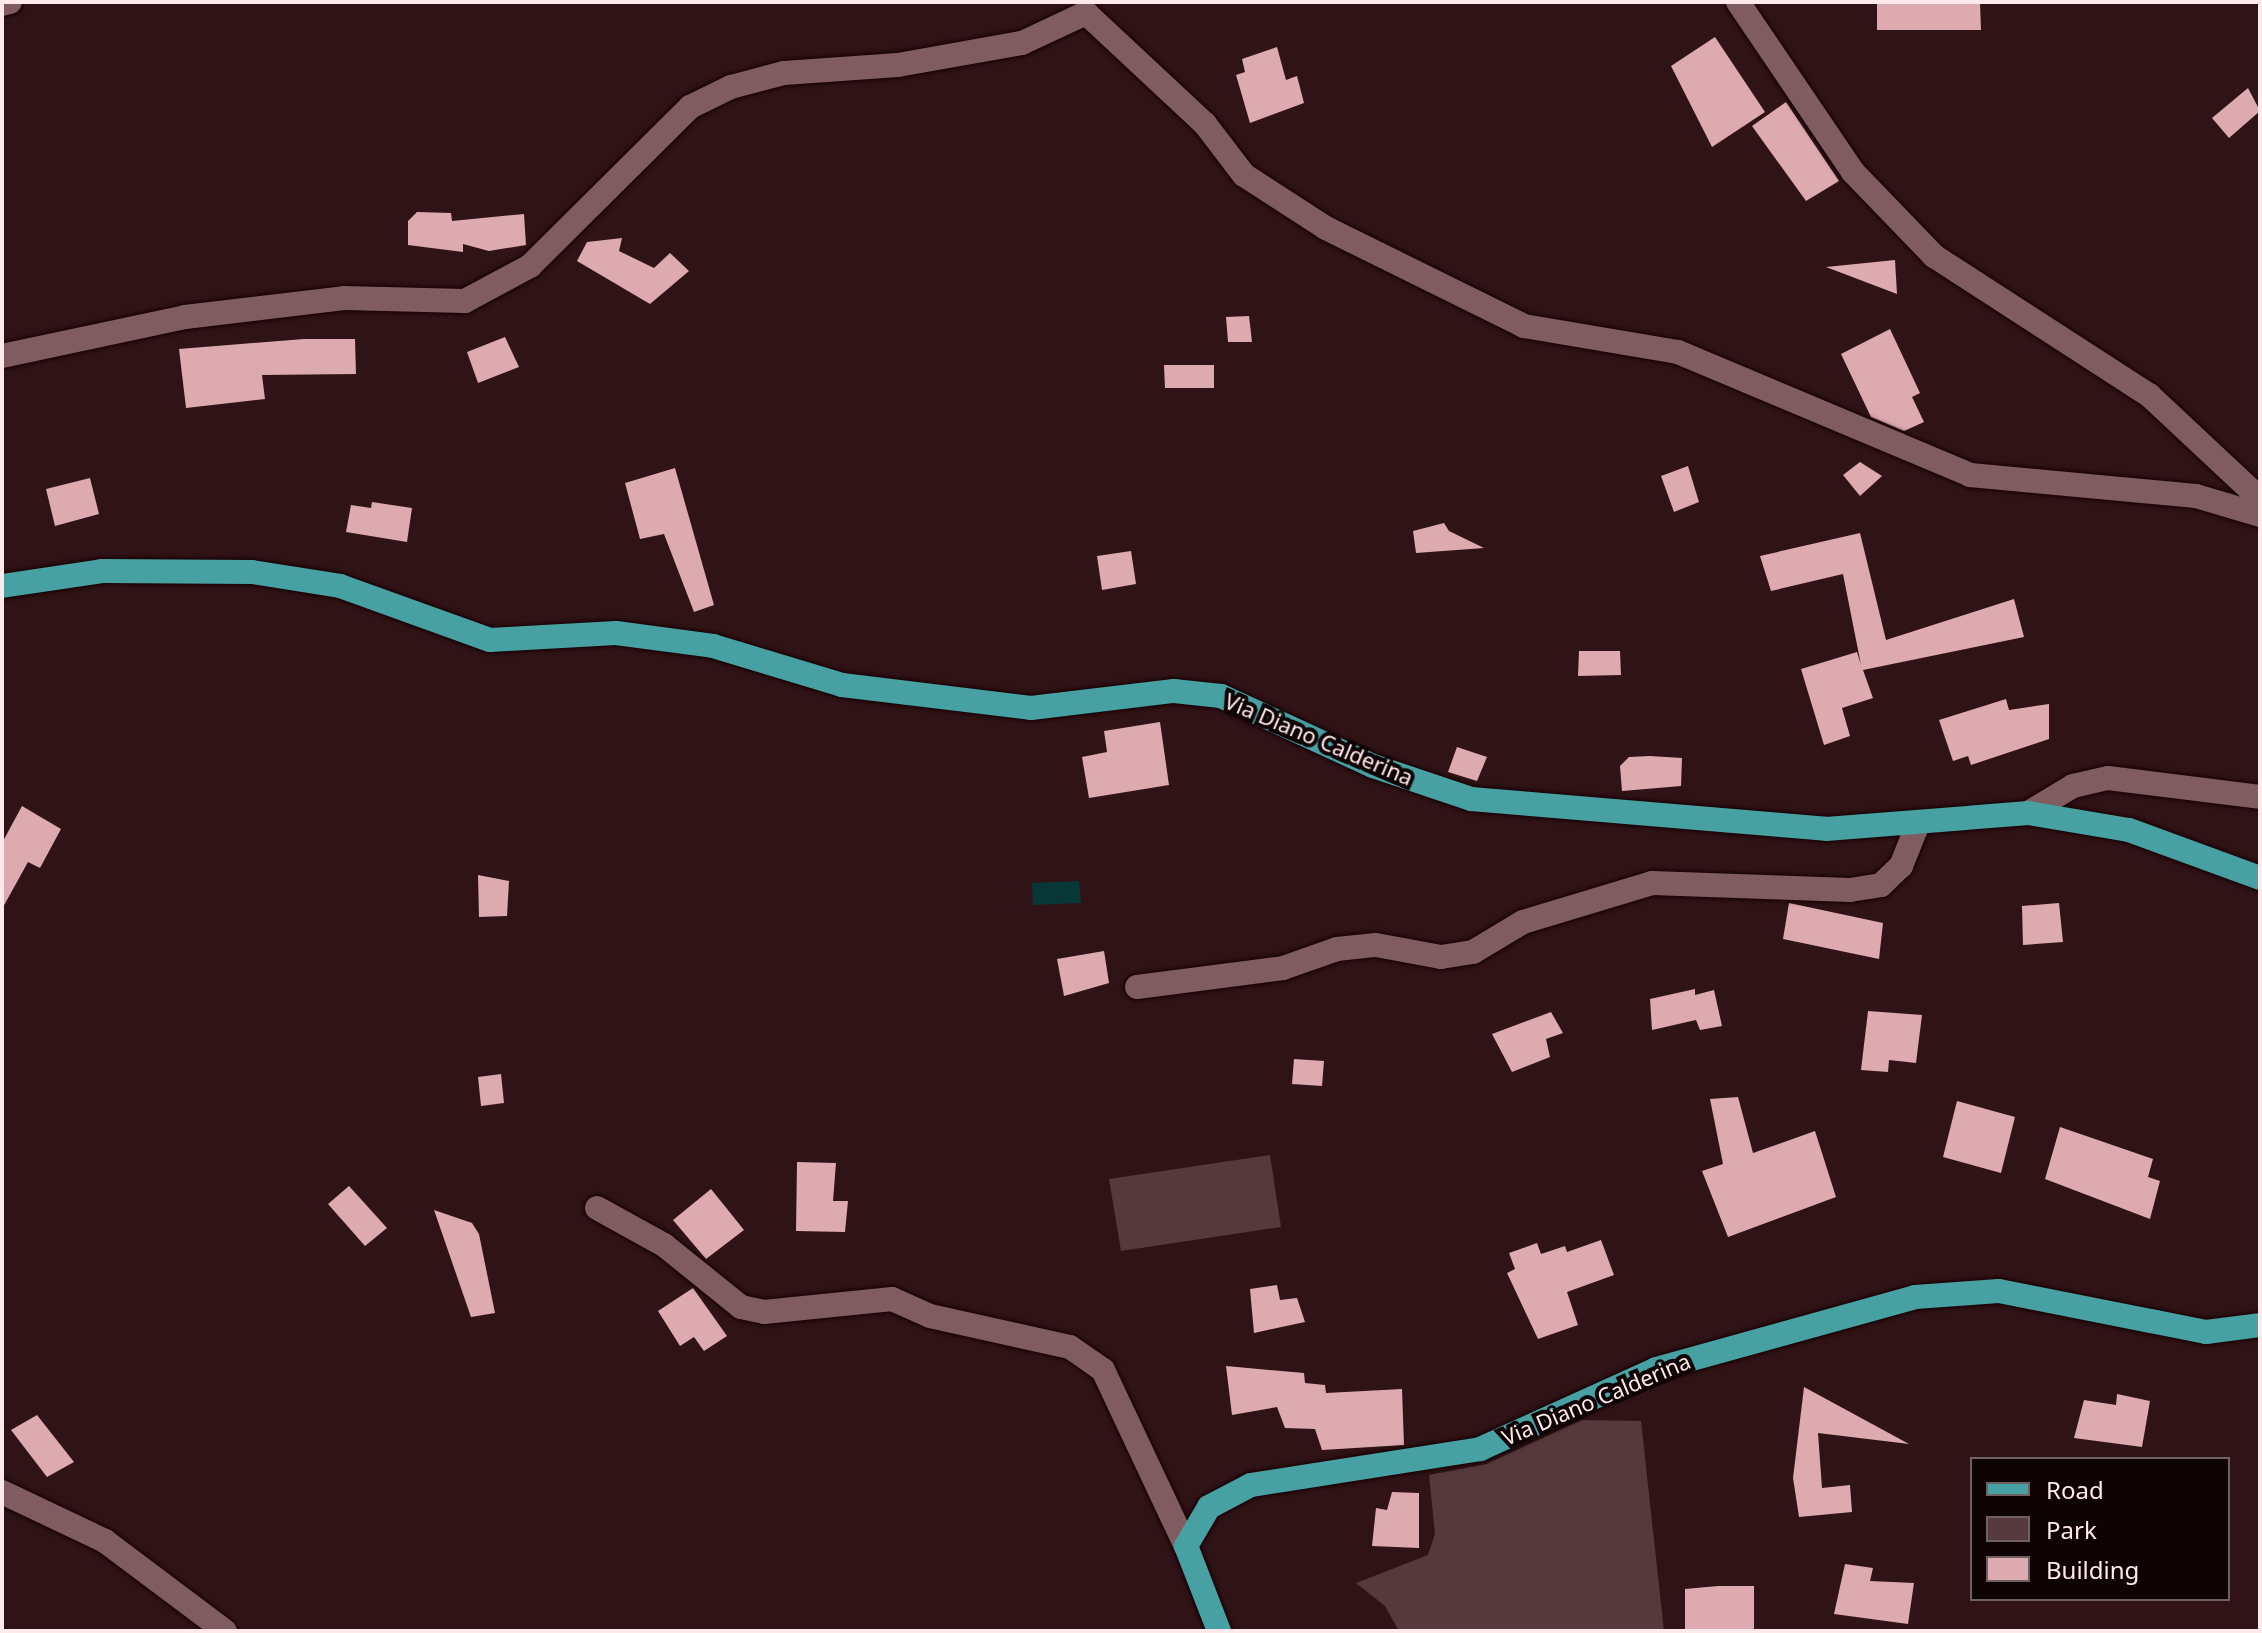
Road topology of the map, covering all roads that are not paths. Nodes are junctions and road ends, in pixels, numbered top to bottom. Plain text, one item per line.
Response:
1 (10, 2) edge
2 (1738, 2) edge
3 (2, 4) edge
4 (1085, 7) edge
5 (2, 356) edge
6 (2260, 499) edge
7 (2260, 515) edge
8 (2, 586) edge
9 (2260, 797) edge
10 (2028, 813) junction
11 (1917, 826) junction
12 (2260, 878) edge
13 (1137, 987) dead end
14 (597, 1208) dead end
15 (2260, 1325) edge
16 (2, 1492) edge
17 (1186, 1546) junction
18 (225, 1631) edge
19 (1219, 1631) edge

1 - 3 street
2 - 6 street
4 - 5 street
4 - 7 street
8 - 11 main road, Via Diano Calderina
9 - 10 street
10 - 11 main road, Via Diano Calderina
10 - 12 main road, Via Diano Calderina
11 - 13 street
14 - 17 street
15 - 17 main road, Via Diano Calderina
16 - 18 street
17 - 19 main road

